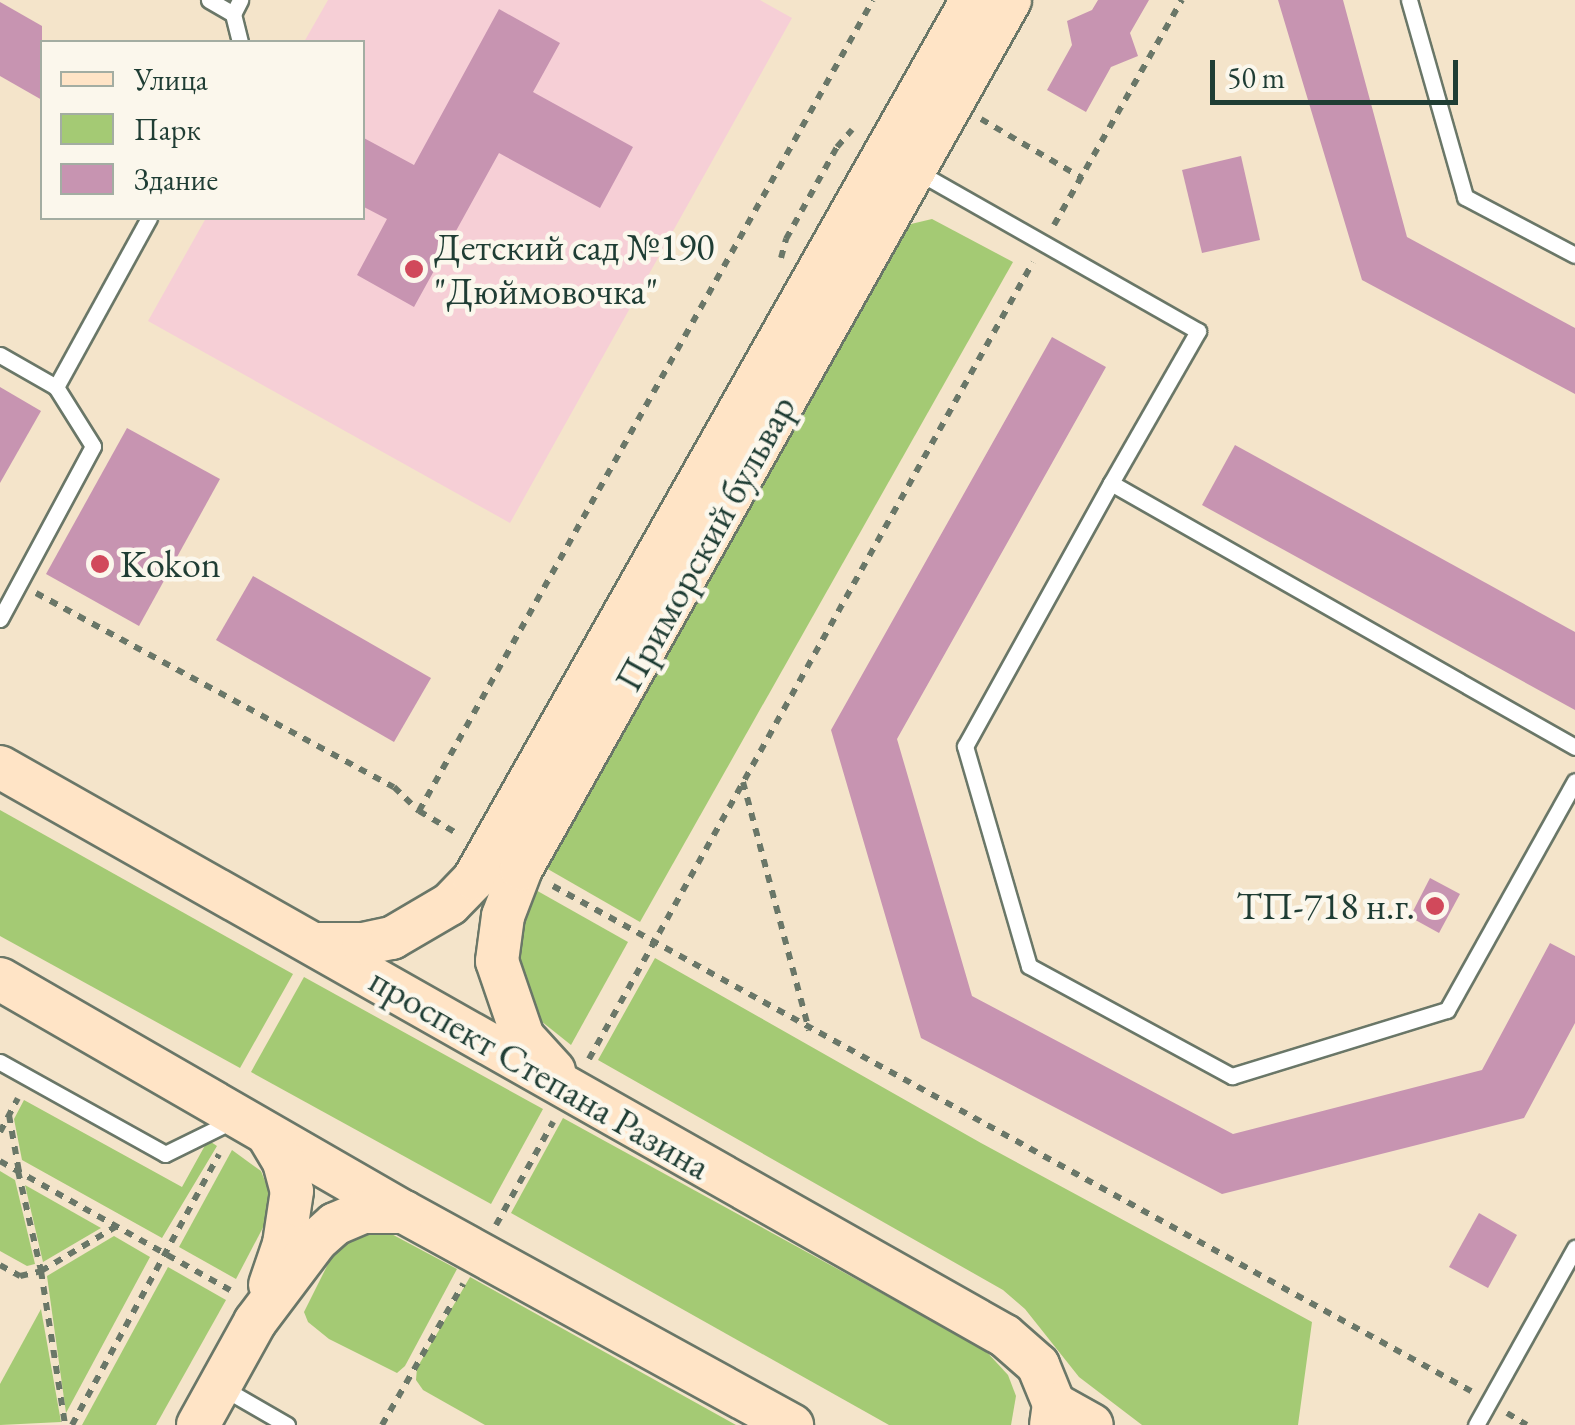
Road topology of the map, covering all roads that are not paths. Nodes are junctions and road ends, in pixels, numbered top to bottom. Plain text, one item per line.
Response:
1 (209, 0) edge
2 (972, 0) edge
3 (1010, 0) edge
4 (1409, 0) edge
5 (237, 7) edge
6 (240, 40) edge
7 (914, 170) junction
8 (148, 220) edge
9 (1575, 255) edge
10 (0, 355) edge
11 (56, 386) junction
12 (1112, 484) junction
13 (0, 619) edge
14 (1575, 747) edge
15 (0, 767) edge
16 (1575, 780) edge
17 (312, 943) junction
18 (0, 980) edge
19 (0, 1062) edge
20 (572, 1090) junction
21 (253, 1126) junction
22 (404, 1212) junction
23 (1575, 1248) edge
24 (243, 1306) junction
25 (219, 1386) junction
26 (1053, 1415) edge
27 (198, 1425) edge
28 (286, 1425) edge
29 (792, 1425) edge
30 (1092, 1425) edge
31 (1476, 1425) edge

1 - 5 lane
2 - 17 main road
3 - 7 main road, Приморский бульвар
4 - 9 lane
5 - 6 lane
7 - 12 lane
7 - 20 main road, Приморский бульвар
8 - 11 lane
10 - 11 lane
11 - 13 lane
12 - 14 lane
12 - 16 lane
15 - 17 main road, проспект Степана Разина
17 - 20 main road, проспект Степана Разина
18 - 21 main road
19 - 21 lane
20 - 26 main road, проспект Степана Разина
21 - 22 main road
21 - 24 main road
22 - 24 main road
22 - 29 main road
23 - 31 lane
24 - 25 main road
25 - 27 main road
25 - 28 lane
26 - 30 main road, проспект Степана Разина

